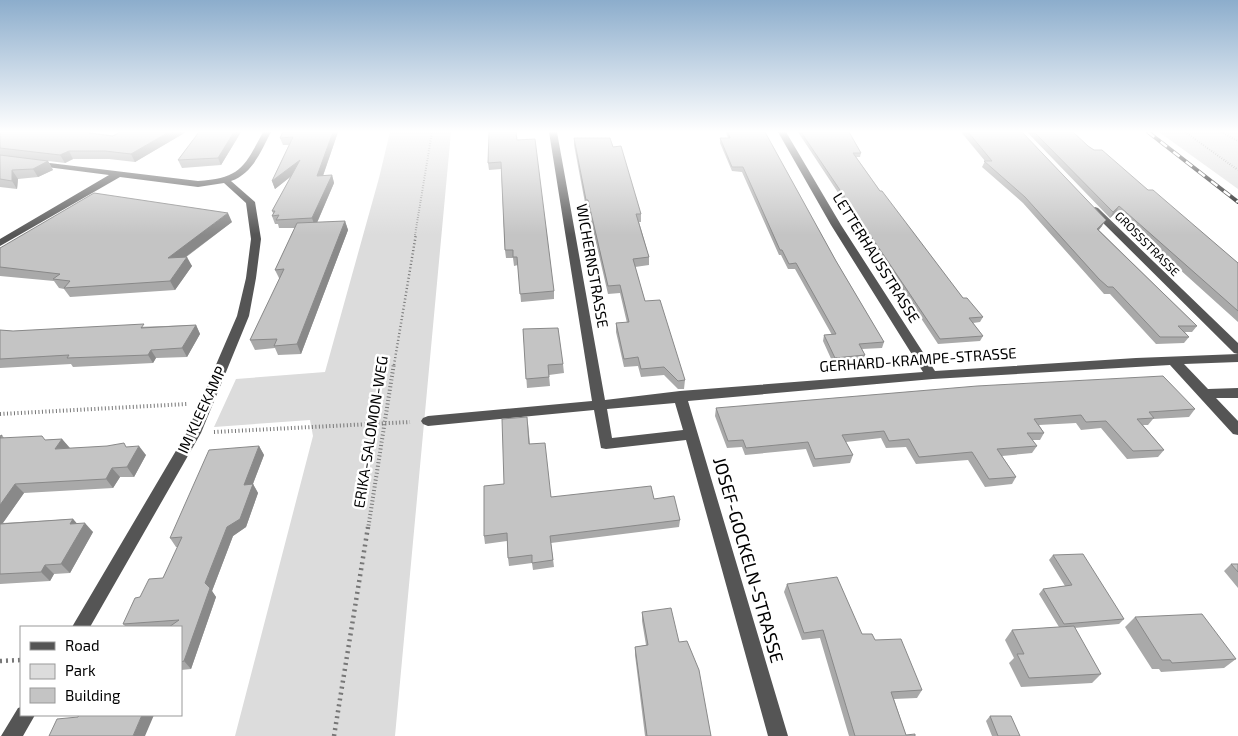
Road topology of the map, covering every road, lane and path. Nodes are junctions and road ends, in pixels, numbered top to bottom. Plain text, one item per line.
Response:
1 (58, 166) edge
2 (247, 166) edge
3 (426, 166) edge
4 (559, 166) edge
5 (802, 166) edge
6 (118, 174) junction
7 (226, 181) junction
8 (1089, 203) edge
9 (0, 243) edge
10 (1238, 350) edge
11 (1238, 358) edge
12 (1173, 360) junction
13 (931, 374) junction
14 (1238, 393) edge
15 (1205, 394) junction
16 (680, 396) junction
17 (207, 402) junction
18 (601, 405) junction
19 (0, 414) edge
20 (428, 421) joint
21 (384, 424) junction
22 (1238, 430) edge
23 (194, 433) junction
24 (691, 434) junction
25 (82, 626) edge
26 (20, 660) edge
27 (0, 661) edge
28 (24, 716) edge
29 (11, 736) edge
30 (334, 736) edge
31 (778, 736) edge

1 - 6 street
2 - 7 street
3 - 21 path, ERIKA-SALOMON-WEG
4 - 18 street, WICHERNSTRASSE
5 - 13 street, LETTERHAUSSTRASSE
6 - 7 street
6 - 9 street
7 - 17 street, IM KLEEKAMP
8 - 10 street, GROSSSTRASSE
11 - 12 street, GERHARD-KRAMPE-STRASSE
12 - 13 street, GERHARD-KRAMPE-STRASSE
12 - 15 street
13 - 16 street, GERHARD-KRAMPE-STRASSE
14 - 15 street
15 - 22 street
16 - 18 street, GERHARD-KRAMPE-STRASSE
16 - 24 street, JOSEF-GOCKELN-STRASSE
17 - 19 path
17 - 23 street, IM KLEEKAMP
18 - 20 street, GERHARD-KRAMPE-STRASSE
18 - 24 street
20 - 21 path
21 - 23 path
21 - 30 path, ERIKA-SALOMON-WEG
23 - 25 street, IM KLEEKAMP
24 - 31 street, JOSEF-GOCKELN-STRASSE
26 - 27 path
28 - 29 street

